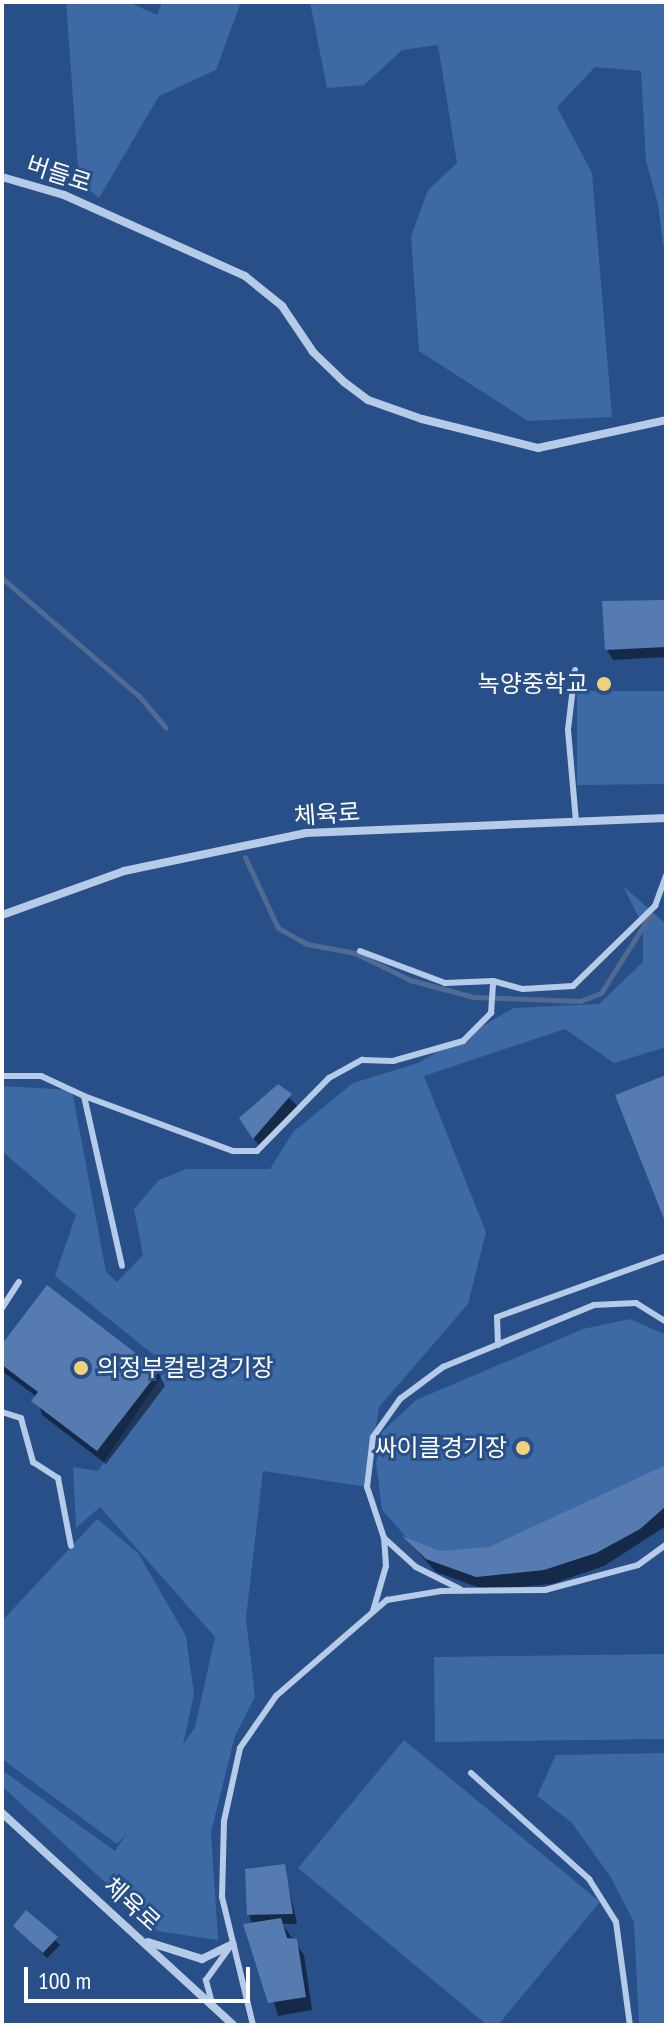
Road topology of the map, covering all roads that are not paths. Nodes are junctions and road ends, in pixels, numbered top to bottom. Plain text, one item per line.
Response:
1 (2, 177) edge
2 (666, 420) edge
3 (575, 670) dead end
4 (666, 818) edge
5 (576, 822) junction
6 (666, 875) edge
7 (2, 915) edge
8 (360, 951) dead end
9 (493, 984) junction
10 (2, 1076) edge
11 (84, 1096) junction
12 (666, 1256) edge
13 (122, 1266) dead end
14 (19, 1282) dead end
15 (2, 1308) edge
16 (666, 1322) edge
17 (498, 1345) junction
18 (2, 1412) edge
19 (384, 1538) junction
20 (666, 1545) edge
21 (71, 1546) dead end
22 (466, 1592) junction
23 (373, 1611) junction
24 (471, 1773) dead end
25 (2, 1813) edge
26 (143, 1941) junction
27 (233, 1944) junction
28 (212, 2003) junction
29 (233, 2025) edge
30 (253, 2025) edge
31 (630, 2025) edge

1 - 2 street, 버들로
3 - 5 lane
4 - 5 street, 체육로
5 - 7 street, 체육로
6 - 9 lane
8 - 9 lane
9 - 11 lane
10 - 11 lane
11 - 13 lane
12 - 17 lane
14 - 15 lane
16 - 17 lane
17 - 19 lane
18 - 21 lane
19 - 22 lane
19 - 23 lane
20 - 22 lane
22 - 23 lane
23 - 27 lane
24 - 31 lane
25 - 26 street, 체육로
26 - 27 street
26 - 28 street, 체육로
27 - 28 lane
27 - 30 lane
28 - 29 street, 체육로

